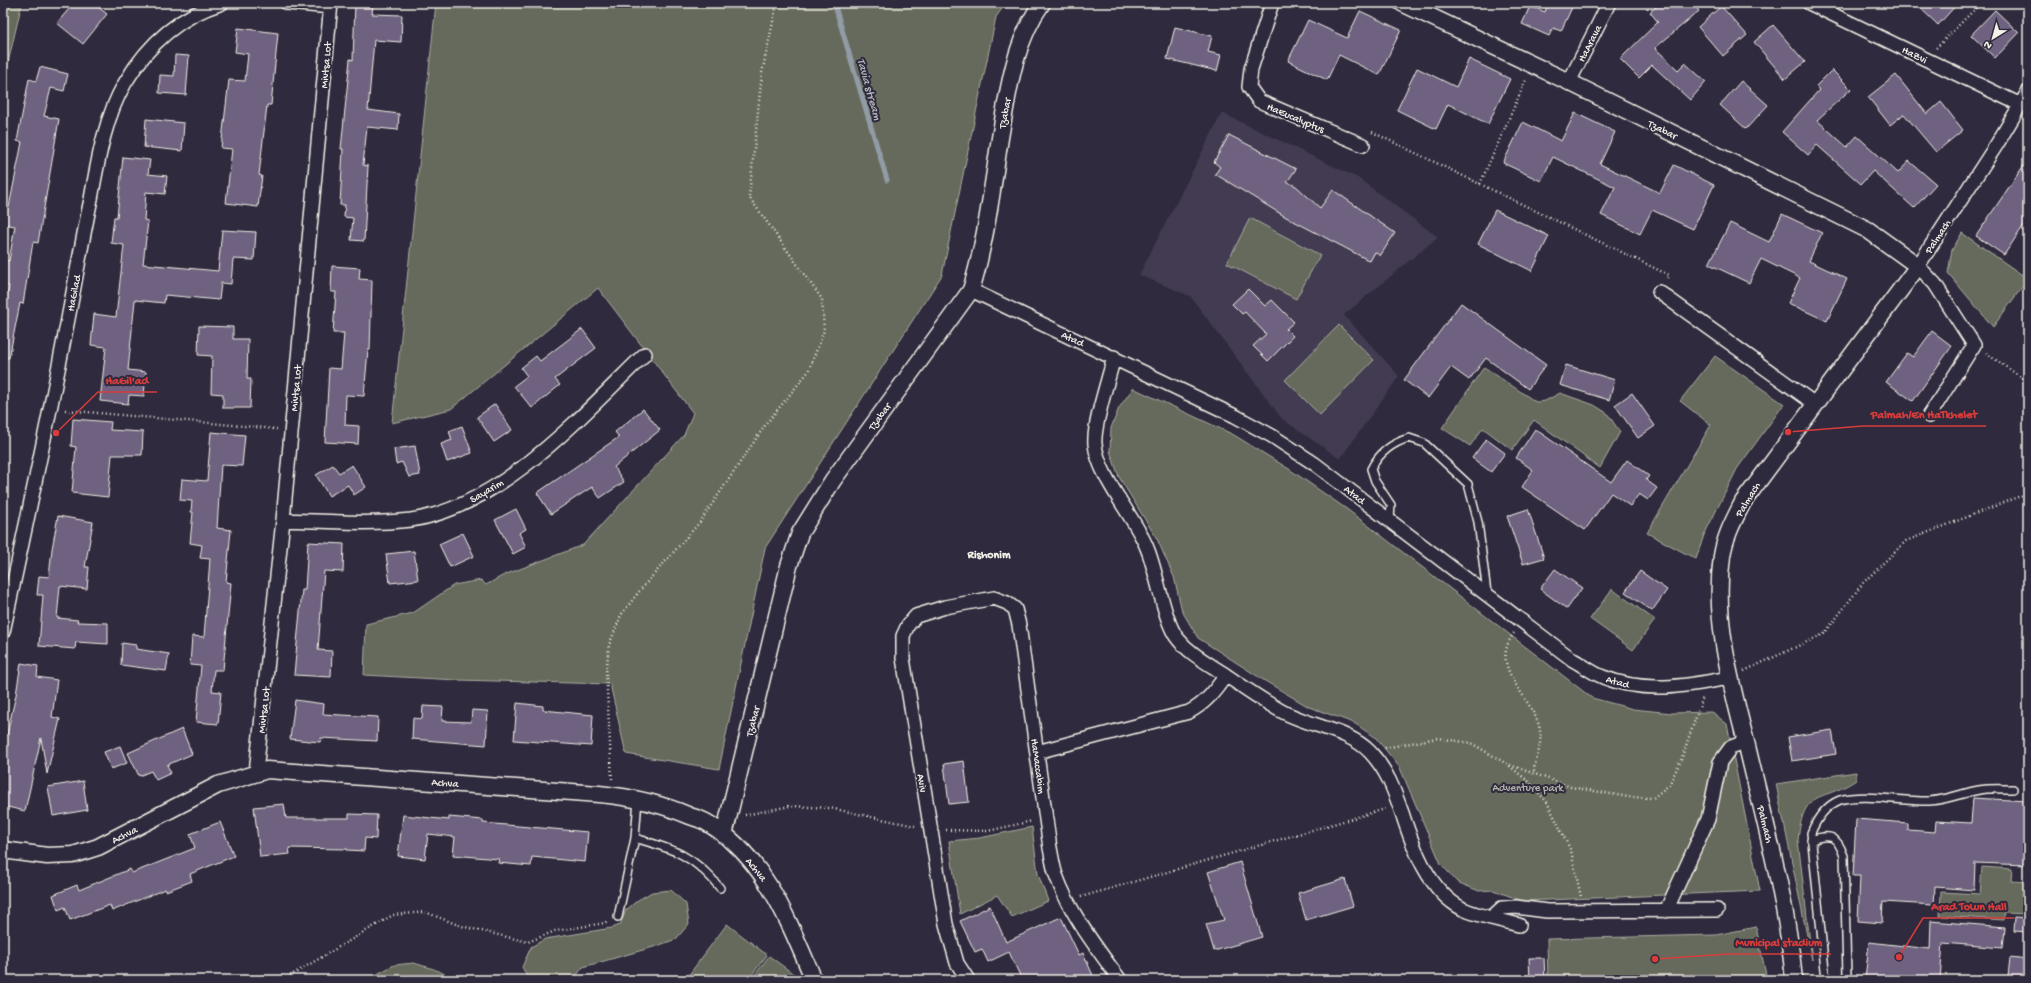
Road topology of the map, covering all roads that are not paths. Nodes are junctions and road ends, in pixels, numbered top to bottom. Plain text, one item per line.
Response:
1 (222, 3) edge
2 (287, 3) edge
3 (1042, 3) edge
4 (1272, 3) edge
5 (1402, 3) edge
6 (1609, 3) edge
7 (1809, 3) edge
8 (331, 5) edge
9 (1569, 82) junction
10 (2028, 92) edge
11 (2021, 105) junction
12 (1363, 145) road end
13 (1918, 266) junction
14 (971, 290) junction
15 (1659, 292) road end
16 (645, 354) dead end
17 (1114, 357) junction
18 (1814, 404) junction
19 (1929, 416) dead end
20 (283, 520) junction
21 (1390, 520) junction
22 (1488, 593) junction
23 (945, 607) joint
24 (3, 632) edge
25 (1226, 675) junction
26 (1730, 678) junction
27 (1745, 742) junction
28 (1037, 752) junction
29 (256, 772) junction
30 (2013, 789) dead end
31 (638, 799) junction
32 (724, 835) junction
33 (635, 838) junction
34 (1811, 840) junction
35 (3, 850) edge
36 (720, 888) dead end
37 (1666, 910) junction
38 (1717, 910) dead end
39 (618, 917) dead end
40 (1491, 918) junction
41 (1519, 925) dead end
42 (1848, 976) dead end
43 (814, 980) edge
44 (968, 980) edge
45 (1120, 980) edge
46 (1794, 980) edge
47 (1826, 980) edge

1 - 24 street, HaGilad
2 - 8 street
3 - 14 street, Tzabar
4 - 12 street, HaEucalyptus
5 - 9 street, Tzabar
6 - 9 street, HaArava
7 - 11 street, HaZvi
8 - 20 street, Mivtsa Lot
9 - 13 street, Tzabar
10 - 11 street, Palmach
11 - 13 street, Palmach
13 - 18 street, Palmach
13 - 19 street
14 - 17 street, Atad
14 - 32 street, Tzabar
15 - 18 street
16 - 20 street, Sayarim
17 - 21 street, Atad
17 - 25 street
18 - 26 street, Palmach
20 - 29 street, Mivtsa Lot
21 - 22 street, Atad
21 - 22 lane
22 - 26 street, Atad
23 - 28 street, HaMaccabim
23 - 44 street, Aviv
25 - 28 street
25 - 40 street
26 - 27 street, Palmach
27 - 37 street
27 - 46 street, Palmach
28 - 45 street, HaMaccabim
29 - 31 street, Achva
29 - 35 street, Achva
30 - 34 lane
31 - 32 street, Achva
31 - 33 lane
32 - 43 street, Achva
33 - 36 lane
33 - 39 lane
34 - 42 lane
34 - 47 lane
37 - 38 street
37 - 40 street
40 - 41 street

